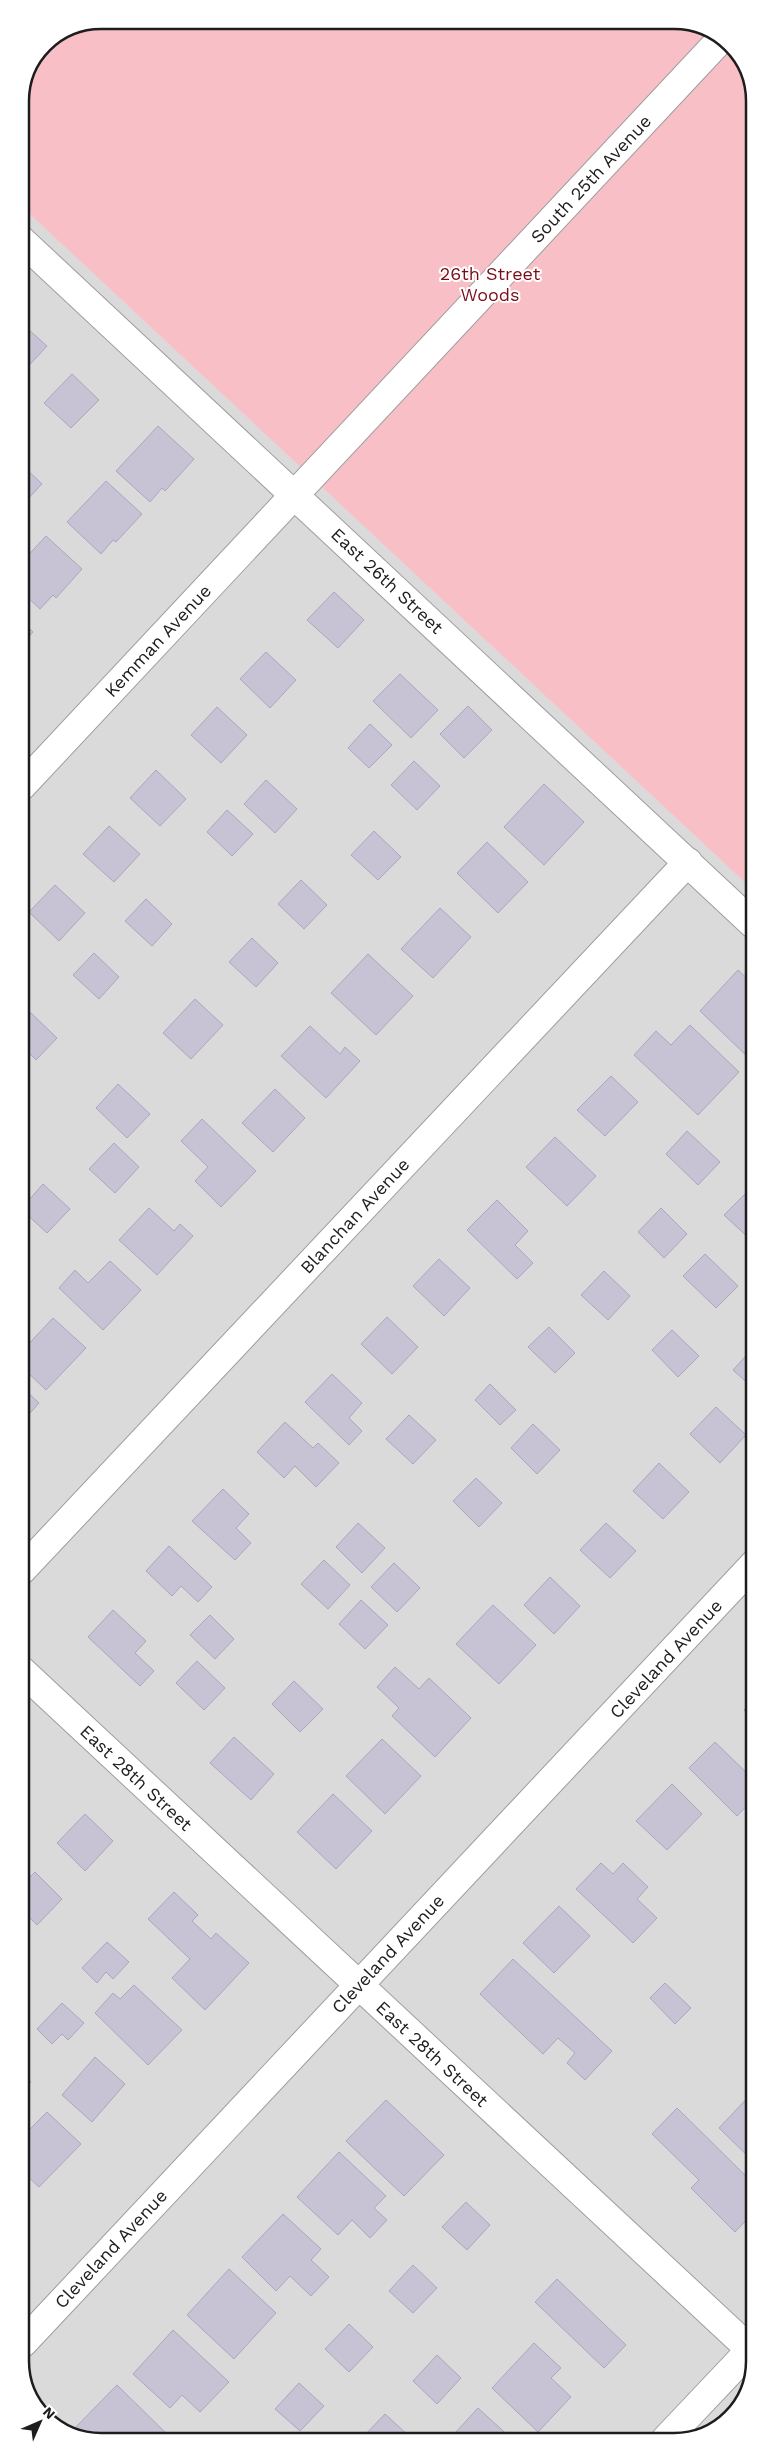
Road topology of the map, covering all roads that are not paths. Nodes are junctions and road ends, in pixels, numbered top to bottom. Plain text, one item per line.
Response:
1 (717, 43) edge
2 (29, 247) edge
3 (296, 495) junction
4 (29, 779) edge
5 (688, 862) junction
6 (746, 917) edge
7 (29, 1563) edge
8 (746, 1573) edge
9 (29, 1679) edge
10 (358, 1986) junction
11 (29, 2337) edge
12 (746, 2344) edge
13 (746, 2357) edge
14 (673, 2433) edge

1 - 3 street, South 25th Avenue
2 - 3 street, East 26th Street
3 - 4 street, Kemman Avenue
3 - 5 street, East 26th Street
5 - 6 street, East 26th Street
5 - 7 street, Blanchan Avenue
8 - 10 street, Cleveland Avenue
9 - 10 street, East 28th Street
10 - 11 street, Cleveland Avenue
10 - 12 street, East 28th Street
13 - 14 street

